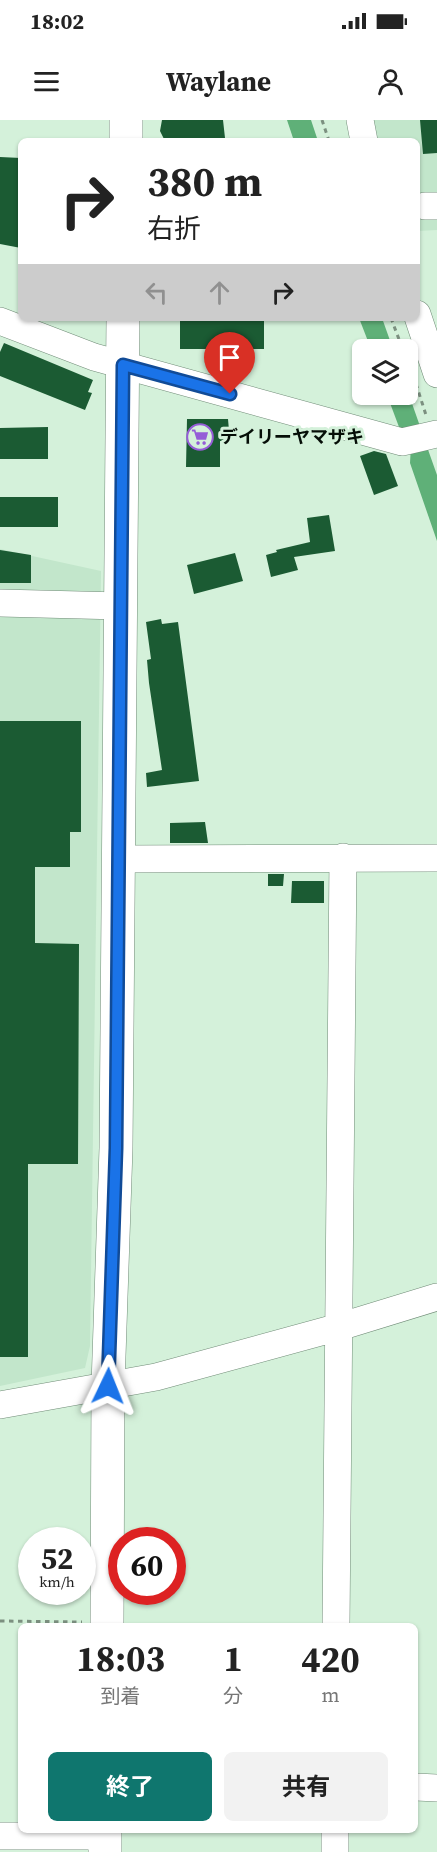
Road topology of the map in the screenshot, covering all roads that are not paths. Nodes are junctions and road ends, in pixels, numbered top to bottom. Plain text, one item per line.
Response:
1 (126, 120) edge
2 (360, 120) edge
3 (126, 138) edge
4 (363, 138) edge
5 (0, 321) edge
6 (123, 321) edge
7 (418, 321) edge
8 (123, 365) junction
9 (424, 374) edge
10 (435, 435) edge
11 (0, 603) edge
12 (121, 606) junction
13 (343, 857) junction
14 (437, 858) edge
15 (118, 859) junction
16 (437, 1297) edge
17 (339, 1327) junction
18 (108, 1386) junction
19 (0, 1405) edge
20 (107, 1623) edge
21 (336, 1623) edge
22 (418, 1787) edge
23 (437, 1788) edge
24 (334, 1833) edge
25 (0, 1836) edge
26 (105, 1839) edge
27 (334, 1852) edge

1 - 3 main road
2 - 4 street
5 - 8 street
6 - 8 main road
7 - 9 street
8 - 10 street
8 - 12 main road
11 - 12 street
12 - 15 main road
13 - 14 street
13 - 15 street
13 - 17 street
15 - 18 main road
16 - 17 street
17 - 18 street
17 - 21 street
18 - 19 street
18 - 20 main road
22 - 23 street
24 - 27 street
25 - 26 street

